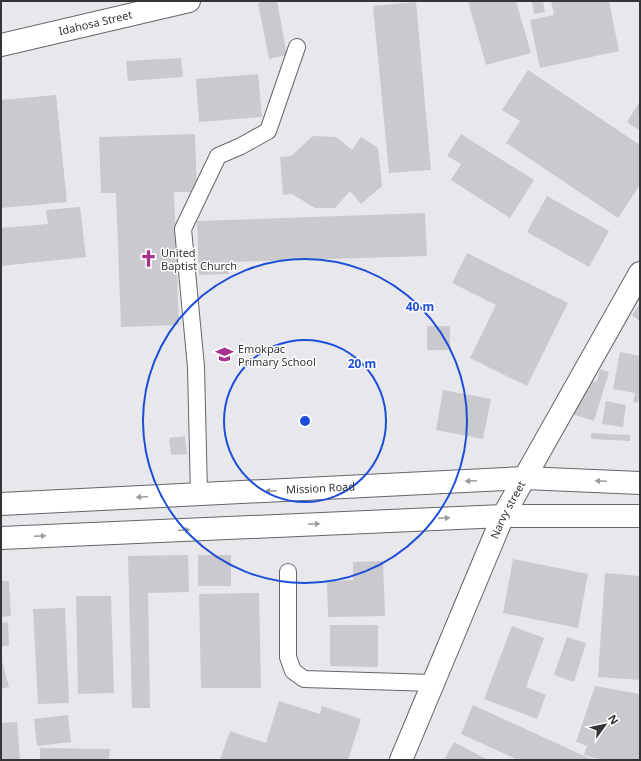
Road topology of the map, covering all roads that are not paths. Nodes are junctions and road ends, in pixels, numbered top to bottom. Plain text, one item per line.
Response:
1 (189, 1) edge
2 (1, 45) edge
3 (297, 46) dead end
4 (640, 273) edge
5 (524, 478) junction
6 (640, 483) edge
7 (199, 494) junction
8 (1, 504) edge
9 (503, 516) junction
10 (640, 516) edge
11 (1, 538) edge
12 (288, 572) dead end
13 (433, 683) junction
14 (401, 760) edge

1 - 2 street, Idahosa Street
3 - 7 lane
4 - 5 street, Narvy street
6 -> 5 street, Mission Road
5 -> 7 street, Mission Road
5 - 9 street, Narvy street
7 -> 8 street, Mission Road
9 - 10 street
11 -> 9 street
9 - 13 street, Narvy street
12 - 13 lane
13 - 14 street, Narvy street

